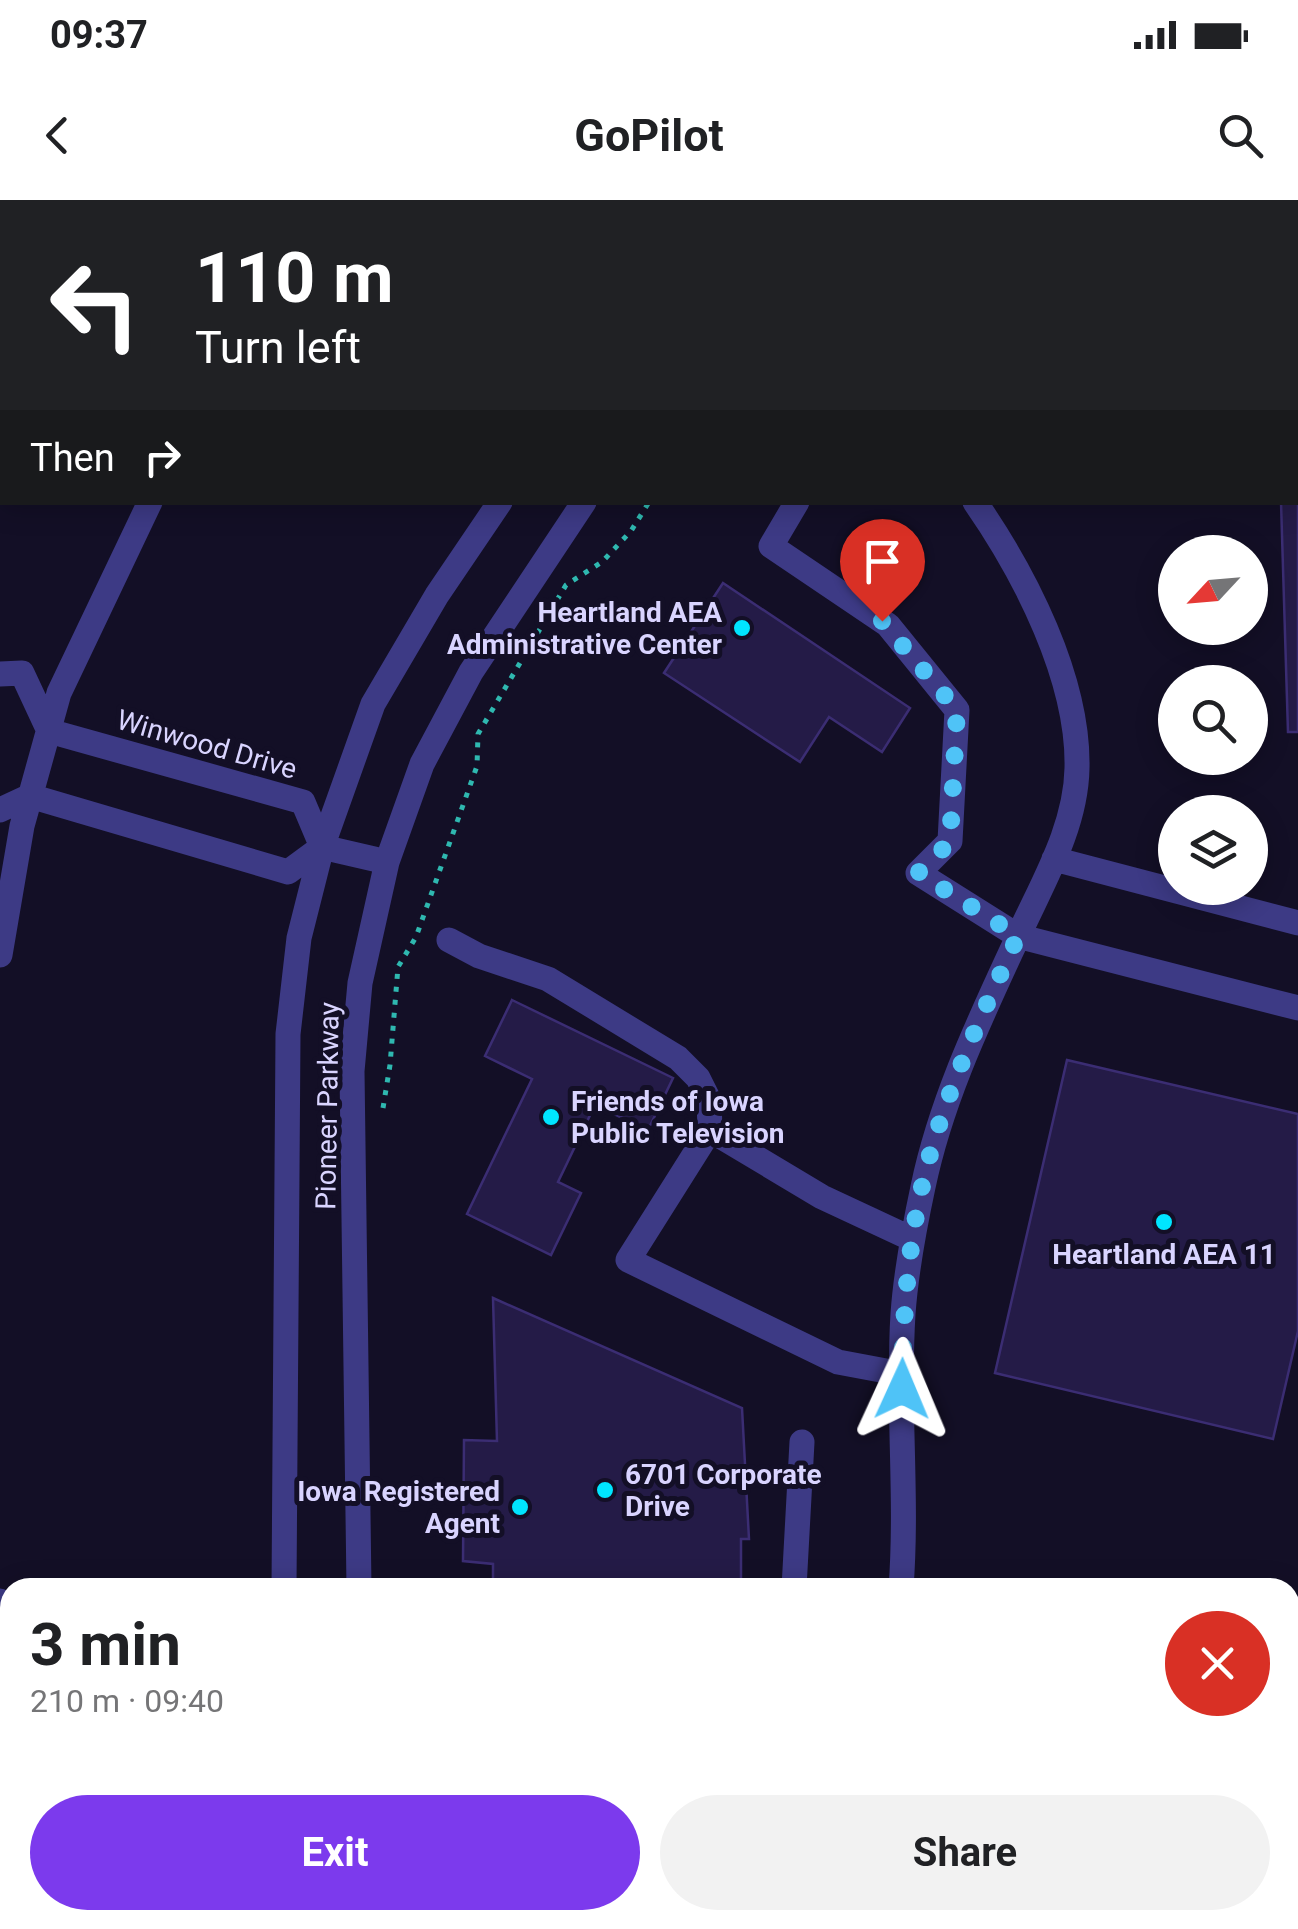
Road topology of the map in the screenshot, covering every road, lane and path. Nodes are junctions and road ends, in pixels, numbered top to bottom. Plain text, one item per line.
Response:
1 (148, 505) edge
2 (498, 505) edge
3 (582, 505) edge
4 (647, 505) edge
5 (795, 505) edge
6 (977, 505) edge
7 (0, 674) edge
8 (48, 731) junction
9 (30, 796) junction
10 (0, 810) edge
11 (322, 847) junction
12 (1054, 859) junction
13 (387, 862) junction
14 (1298, 923) edge
15 (1018, 936) junction
16 (449, 940) dead end
17 (0, 955) edge
18 (1298, 1008) edge
19 (383, 1124) dead end
20 (710, 1130) junction
21 (912, 1239) junction
22 (902, 1374) junction
23 (802, 1442) dead end
24 (284, 1578) edge
25 (358, 1578) edge
26 (795, 1578) edge
27 (901, 1578) edge

1 - 8 street
2 - 11 street, Pioneer Parkway
3 - 13 street, Pioneer Parkway
4 - 19 path
5 - 15 street
6 - 12 street
7 - 8 street
8 - 9 street
8 - 11 street, Winwood Drive
9 - 10 street
9 - 11 street
9 - 17 street
11 - 13 street
11 - 24 street, Pioneer Parkway
12 - 14 street
12 - 15 street
13 - 25 street, Pioneer Parkway
15 - 18 street
15 - 21 street
16 - 20 street
20 - 21 street
20 - 22 street
21 - 22 street
22 - 27 street
23 - 26 street

